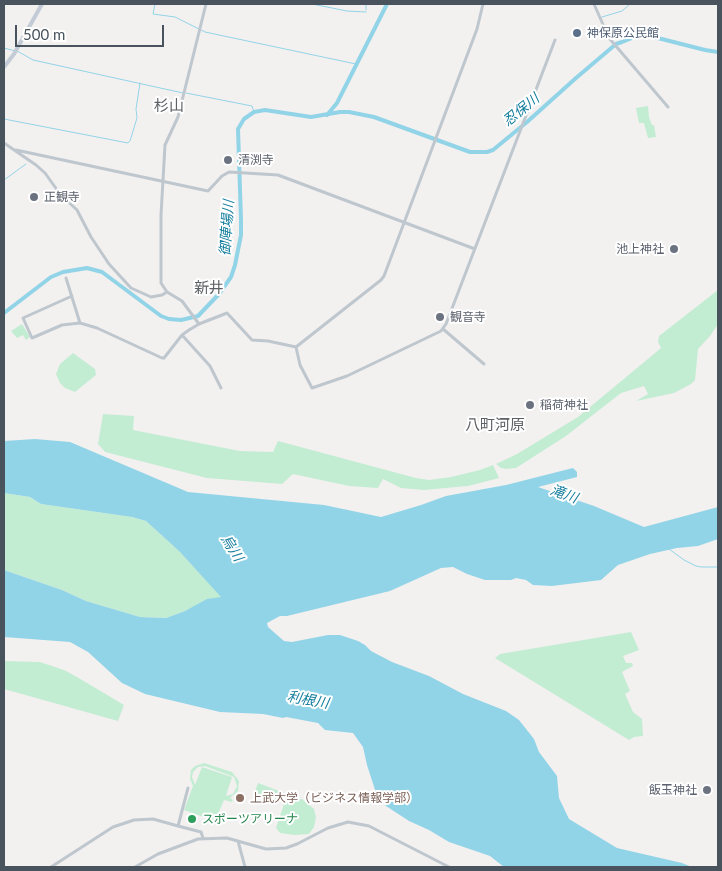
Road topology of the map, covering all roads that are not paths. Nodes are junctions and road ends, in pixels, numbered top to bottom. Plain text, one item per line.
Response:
1 (42, 4) edge
2 (206, 4) edge
3 (483, 4) edge
4 (594, 4) edge
5 (555, 40) dead end
6 (4, 67) edge
7 (668, 107) dead end
8 (4, 144) edge
9 (16, 150) junction
10 (162, 181) junction
11 (404, 222) junction
12 (475, 249) junction
13 (66, 278) dead end
14 (167, 292) junction
15 (72, 296) junction
16 (80, 323) junction
17 (199, 324) junction
18 (443, 329) junction
19 (182, 335) junction
20 (296, 347) junction
21 (484, 364) dead end
22 (221, 388) dead end
23 (188, 788) dead end
24 (178, 826) junction
25 (204, 838) junction
26 (238, 841) junction
27 (51, 867) edge
28 (135, 867) edge
29 (245, 867) edge
30 (450, 867) edge

1 - 6 main road
2 - 10 street
3 - 11 street
4 - 7 street
5 - 12 street
8 - 9 street
9 - 10 street
9 - 14 street
10 - 11 street
10 - 14 street
11 - 12 street
11 - 20 street
12 - 18 street
13 - 15 street
14 - 17 street
15 - 16 street
15 - 16 street
16 - 19 street
17 - 19 street
17 - 20 street
18 - 20 street
18 - 21 street
19 - 22 street
23 - 24 street
24 - 25 street
24 - 27 street
25 - 26 street
25 - 28 street
26 - 29 street
26 - 30 street

